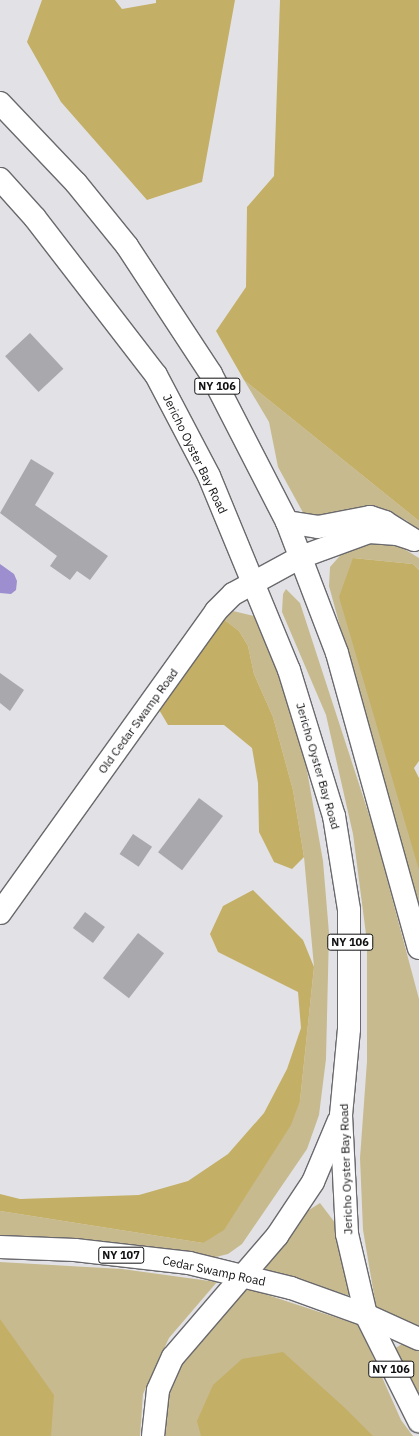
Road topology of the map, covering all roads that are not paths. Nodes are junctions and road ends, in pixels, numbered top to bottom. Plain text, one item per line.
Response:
1 (0, 104) edge
2 (0, 178) edge
3 (287, 522) junction
4 (416, 542) edge
5 (301, 557) junction
6 (253, 581) junction
7 (0, 913) edge
8 (419, 948) edge
9 (341, 1115) junction
10 (0, 1247) edge
11 (240, 1277) junction
12 (366, 1315) junction
13 (419, 1339) edge
14 (419, 1421) edge
15 (153, 1436) edge

1 - 3 main road, NY 106
2 - 6 main road, Jericho Oyster Bay Road / NY 106
3 - 4 main road
3 - 5 main road, NY 106
4 - 5 main road
5 - 6 main road, Old Cedar Swamp Road
5 - 8 main road, NY 106
6 - 7 main road, Old Cedar Swamp Road
6 - 9 main road, Jericho Oyster Bay Road / NY 106
9 - 11 main road
9 - 12 main road, Jericho Oyster Bay Road / NY 106
10 - 11 main road, Cedar Swamp Road / NY 107
11 - 12 main road, Cedar Swamp Road / NY 107
11 - 15 main road
12 - 13 main road, Cedar Swamp Road / NY 107
12 - 14 main road, Jericho Oyster Bay Road / NY 106

